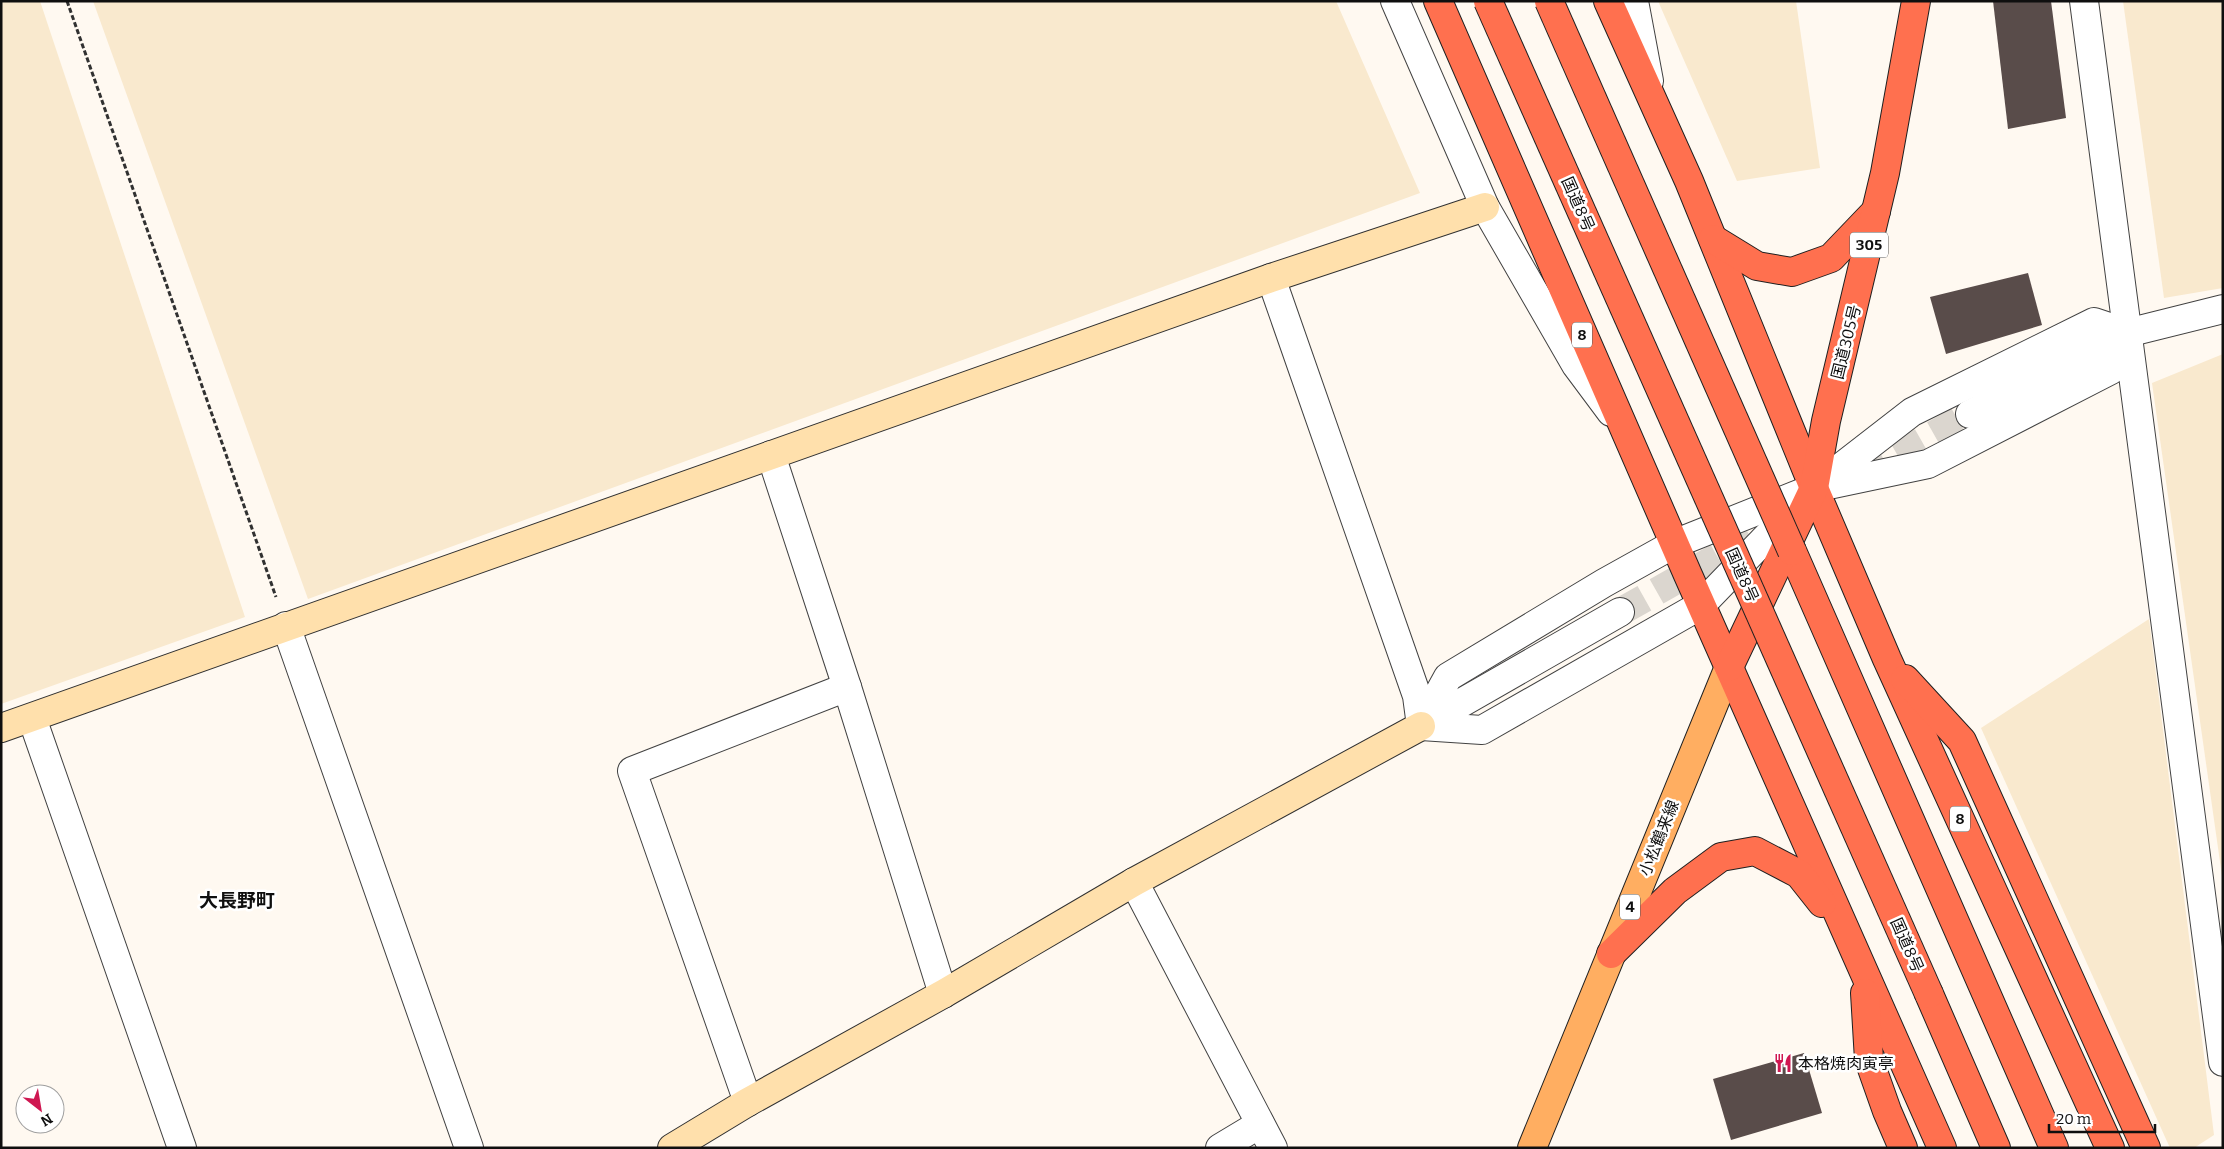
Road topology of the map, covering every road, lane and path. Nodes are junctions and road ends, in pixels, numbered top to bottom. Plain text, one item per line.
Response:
1 (66, 1) edge
2 (1395, 1) edge
3 (1438, 1) edge
4 (1488, 1) edge
5 (1549, 1) edge
6 (1608, 1) edge
7 (1634, 1) edge
8 (1916, 1) edge
9 (2084, 1) edge
10 (1653, 101) junction
11 (1485, 207) junction
12 (1877, 210) junction
13 (1713, 239) junction
14 (1271, 278) junction
15 (2223, 309) edge
16 (2127, 333) junction
17 (1970, 414) tunnel mouth
18 (1624, 430) junction
19 (771, 455) junction
20 (1814, 488) junction
21 (1674, 544) junction
22 (1701, 605) junction
23 (1620, 612) tunnel mouth
24 (286, 626) junction
25 (1888, 660) junction
26 (1729, 667) junction
27 (847, 687) junction
28 (32, 718) junction
29 (1421, 726) junction
30 (1, 728) edge
31 (1134, 882) junction
32 (1847, 936) junction
33 (1611, 954) junction
34 (1864, 976) junction
35 (943, 994) junction
36 (2223, 1062) edge
37 (748, 1102) junction
38 (1260, 1124) junction
39 (182, 1148) edge
40 (469, 1148) edge
41 (672, 1148) edge
42 (1220, 1148) edge
43 (1273, 1148) edge
44 (1532, 1148) edge
45 (1903, 1148) edge
46 (1942, 1148) edge
47 (1996, 1148) edge
48 (2054, 1148) edge
49 (2110, 1148) edge
50 (2146, 1148) edge

1 - 24 path
2 - 11 street
3 - 18 highway, 8
4 - 47 highway, 国道8号, bridge
5 - 48 highway, bridge
6 - 10 highway, 8
7 - 10 street
8 - 12 highway, 国道305号 / 305
9 - 16 street
10 - 13 highway, 8
11 - 14 street
11 - 18 street
12 - 13 highway
12 - 20 highway, 国道305号 / 305
13 - 20 highway, 8
14 - 19 street
14 - 29 street
15 - 16 street
16 - 17 street
16 - 20 street
16 - 20 street
16 - 36 street
18 - 21 highway, 8
19 - 24 street
19 - 27 street
20 - 21 street
20 - 22 street
20 - 25 highway, 8
20 - 26 highway, 国道305号 / 305
21 - 22 highway, 8
21 - 29 street
22 - 26 highway, 8
22 - 29 street
23 - 29 street
24 - 28 street
24 - 40 street
25 - 49 highway, 8
25 - 50 highway
26 - 32 highway, 8
26 - 33 main road, 小松鶴来線 / 4
27 - 35 street
27 - 37 street
28 - 30 street
28 - 39 street
29 - 31 street
31 - 35 street
31 - 38 street
32 - 33 highway
32 - 34 highway, 8
33 - 44 main road, 小松鶴来線 / 4
34 - 45 highway
34 - 46 highway, 8
35 - 37 street
37 - 41 street
38 - 42 street
38 - 43 street

